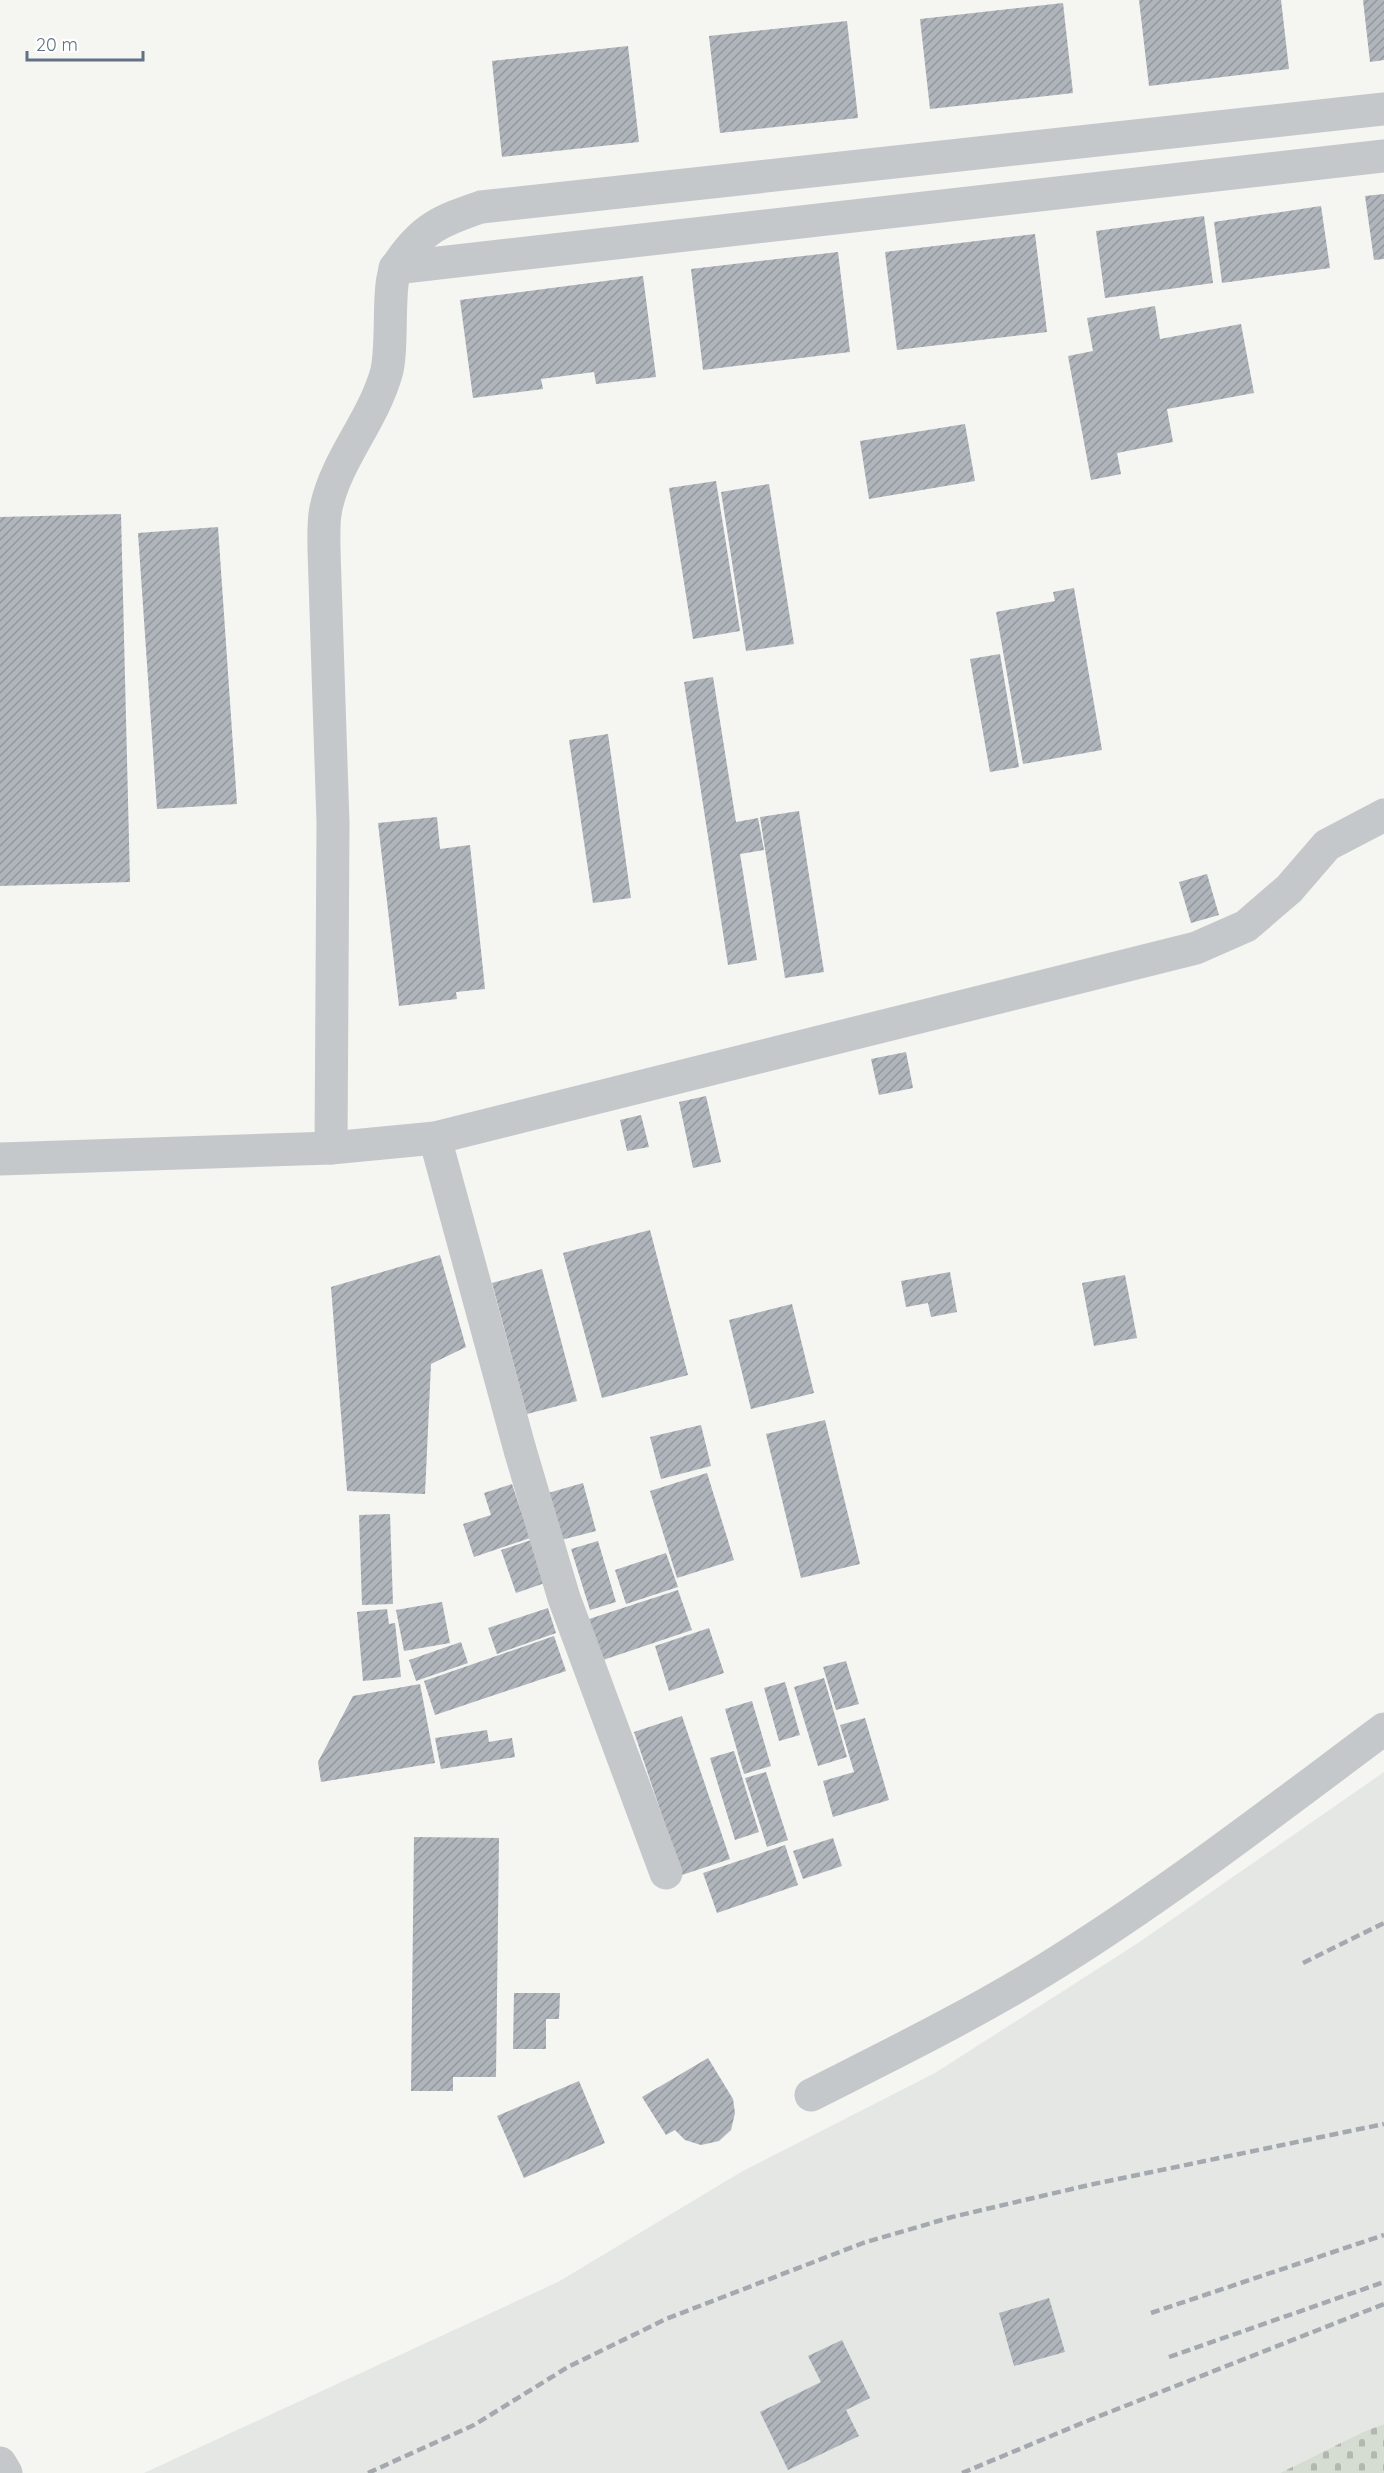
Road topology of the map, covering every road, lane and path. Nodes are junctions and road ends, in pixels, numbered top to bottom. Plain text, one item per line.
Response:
1 (1384, 109) edge
2 (1384, 156) edge
3 (395, 268) junction
4 (1384, 815) edge
5 (435, 1138) junction
6 (331, 1148) junction
7 (0, 1159) edge
8 (1384, 1729) edge
9 (666, 1873) dead end
10 (811, 2096) dead end
11 (0, 2463) edge
12 (6, 2473) edge

1 - 3 street
2 - 3 street
3 - 6 street
4 - 5 street
5 - 6 street
5 - 9 street
6 - 7 street
8 - 10 street
11 - 12 street

